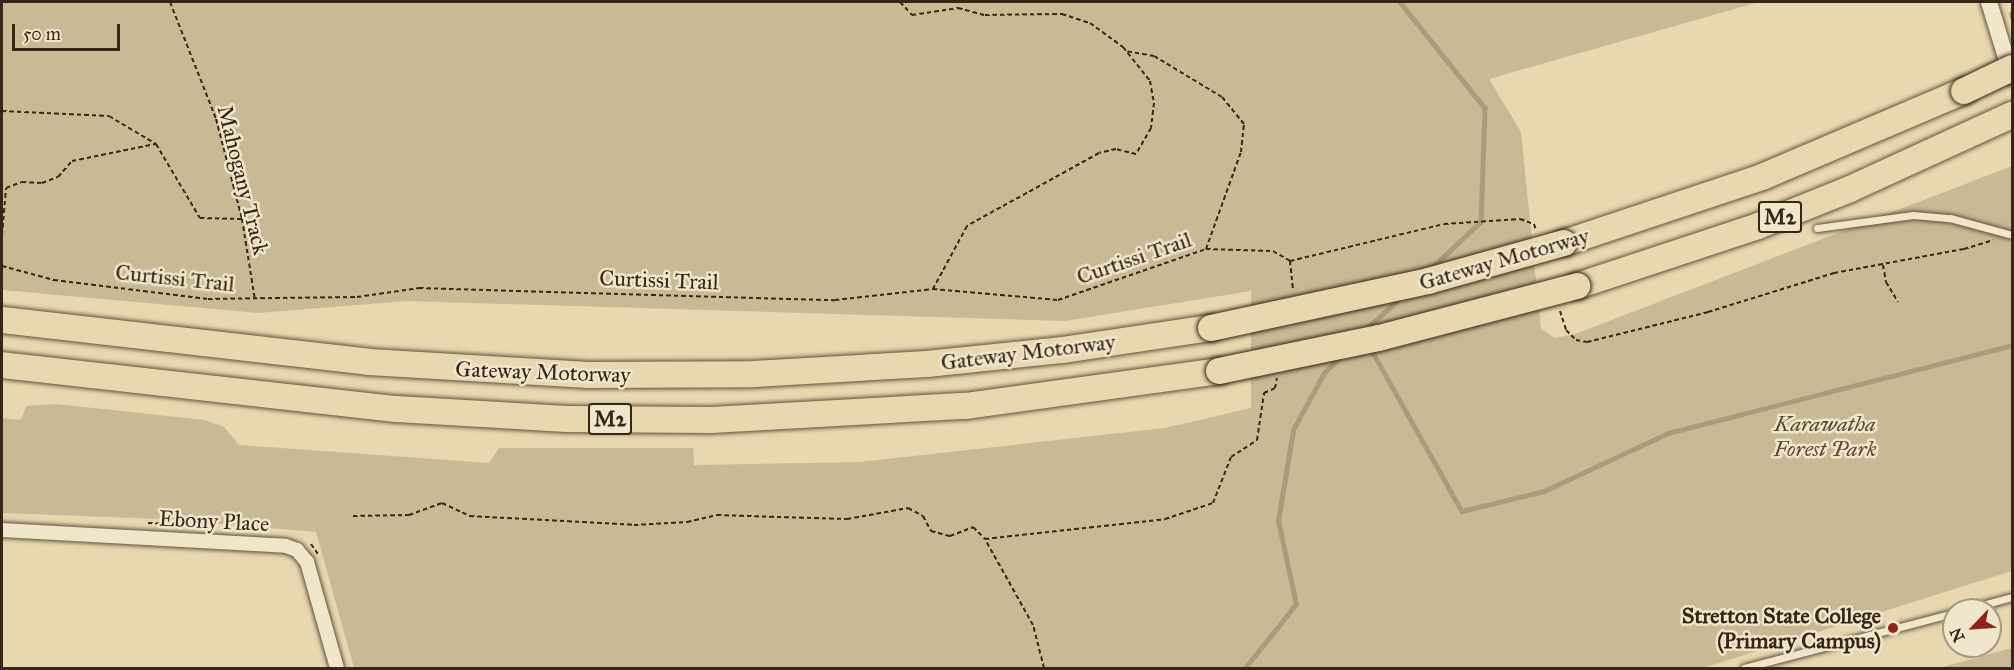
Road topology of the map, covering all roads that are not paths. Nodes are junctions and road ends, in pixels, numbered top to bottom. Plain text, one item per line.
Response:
1 (1989, 2) edge
2 (2013, 68) edge
3 (2013, 78) edge
4 (2013, 114) edge
5 (1817, 228) dead end
6 (2013, 236) edge
7 (2, 320) edge
8 (2, 365) edge
9 (2, 530) edge
10 (1942, 616) edge
11 (337, 669) edge
12 (1744, 669) edge

1 - 3 street
2 - 7 highway, Gateway Motorway / M2, bridge
4 - 8 highway, Gateway Motorway / M2, bridge
5 - 6 lane
9 - 11 street, Ebony Place
10 - 12 lane

